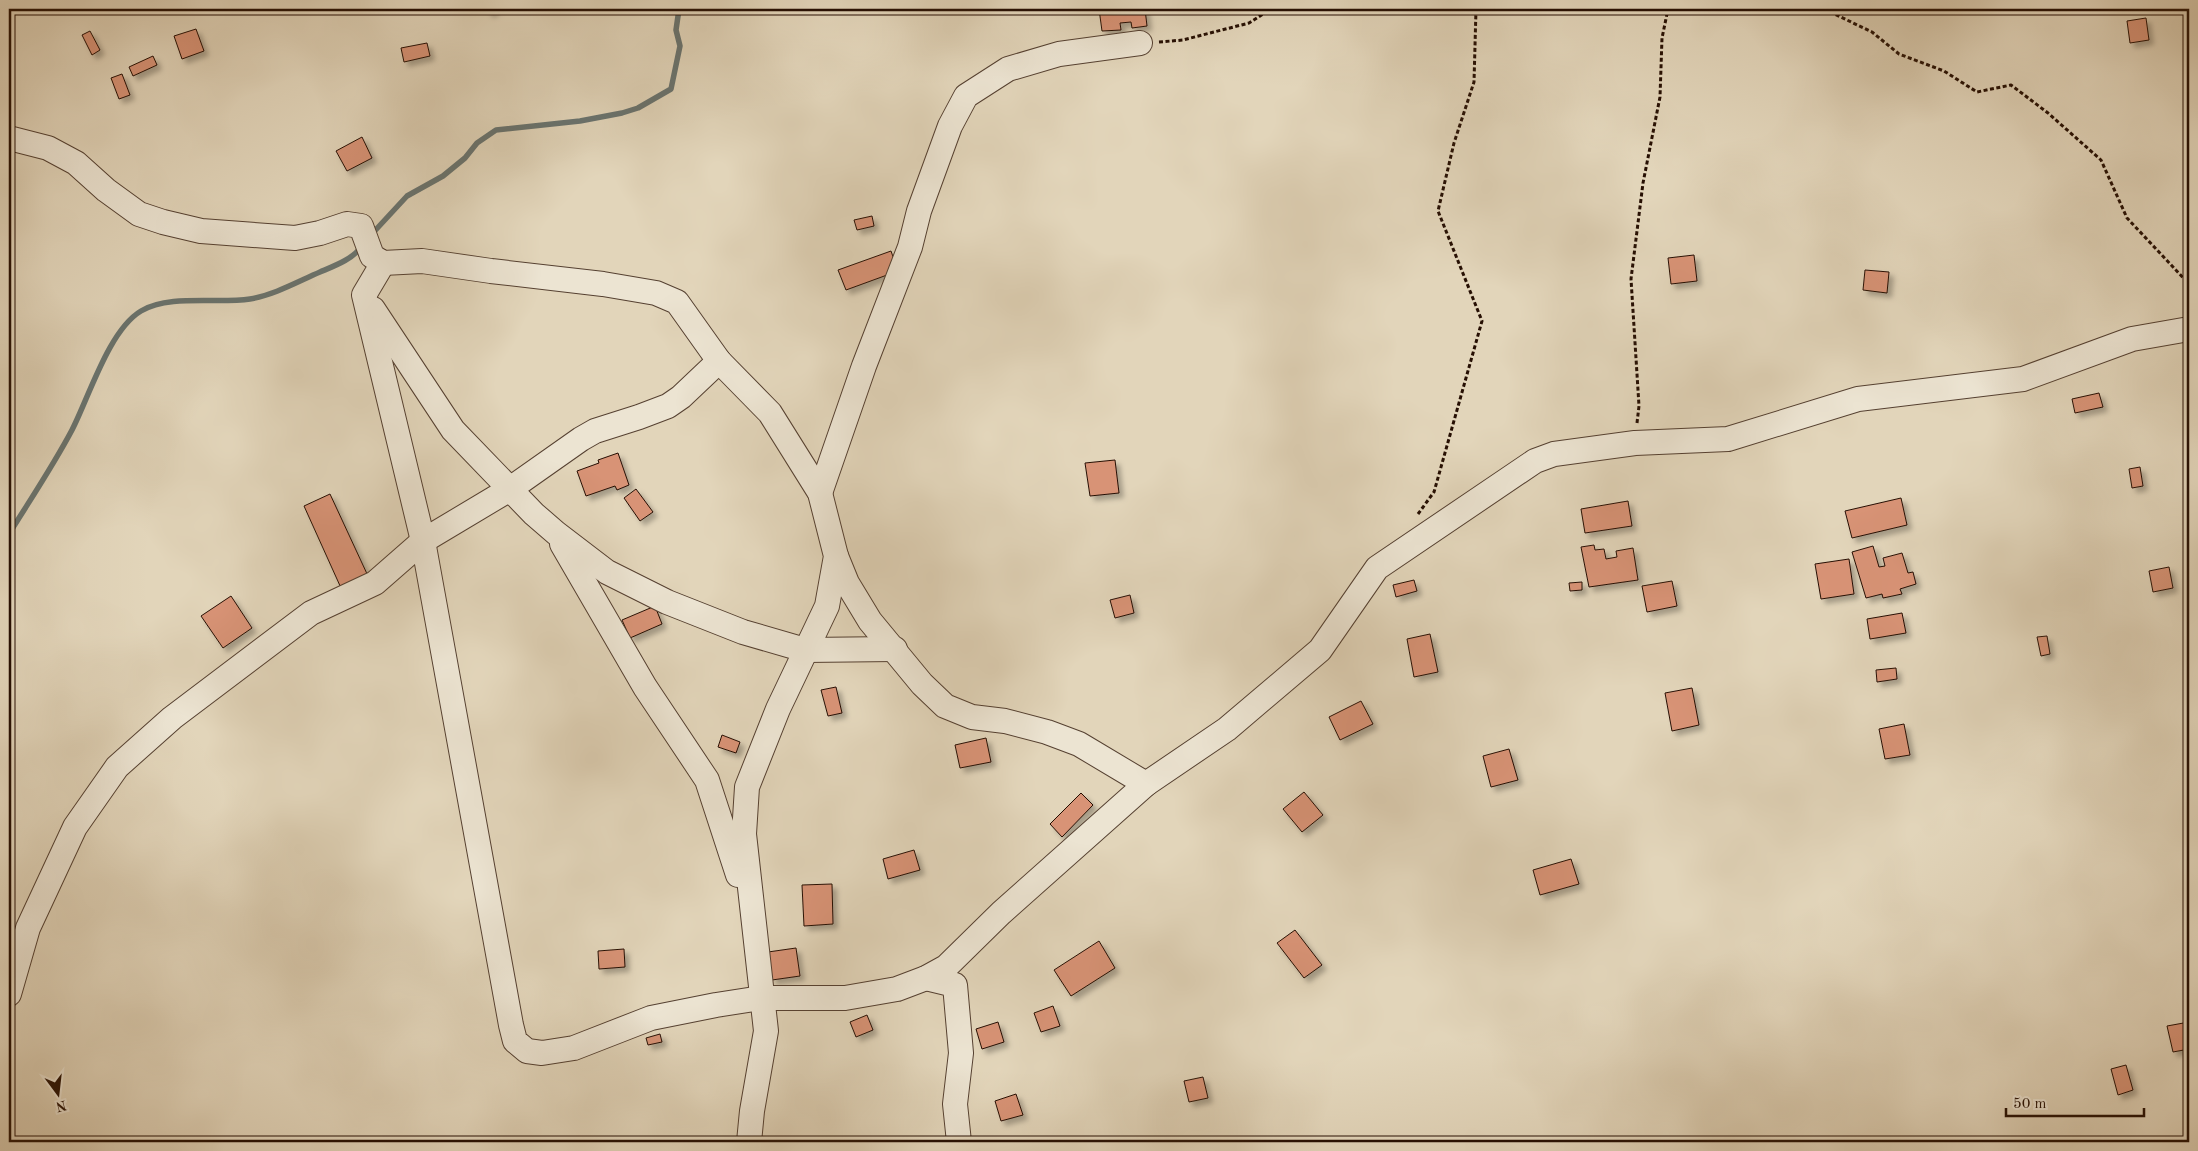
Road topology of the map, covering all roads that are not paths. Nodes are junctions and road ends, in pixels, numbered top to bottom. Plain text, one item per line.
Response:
1 (1140, 44) road end
2 (9, 138) edge
3 (383, 263) junction
4 (364, 295) junction
5 (2189, 329) edge
6 (719, 361) junction
7 (510, 489) junction
8 (820, 493) junction
9 (556, 533) junction
10 (423, 540) junction
11 (836, 556) junction
12 (895, 649) junction
13 (805, 650) junction
14 (1146, 784) junction
15 (753, 921) junction
16 (926, 978) junction
17 (9, 994) edge
18 (762, 998) junction
19 (749, 1142) edge
20 (958, 1142) edge

1 - 8 street
2 - 3 street
3 - 4 street
3 - 6 street
4 - 7 street
4 - 10 street
5 - 14 street
6 - 7 street
6 - 8 street
7 - 9 street
7 - 10 street
8 - 11 street
9 - 13 street
9 - 15 street
10 - 17 street
10 - 18 street
11 - 12 street
11 - 13 street
12 - 13 street
12 - 14 street
13 - 15 street
14 - 16 street
15 - 18 street
16 - 18 street
16 - 20 street
18 - 19 street

